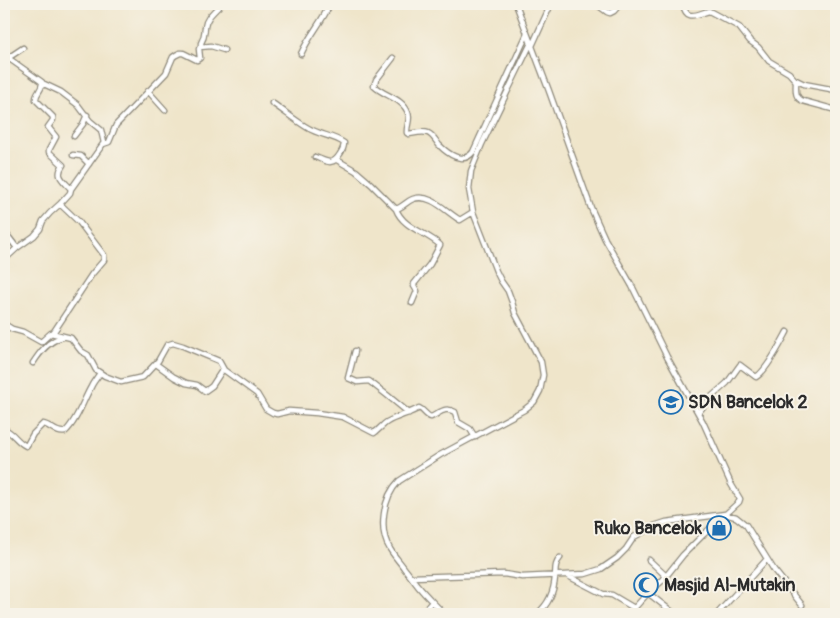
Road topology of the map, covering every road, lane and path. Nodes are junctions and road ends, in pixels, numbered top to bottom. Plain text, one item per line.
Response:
1 (221, 4) edge
2 (330, 4) edge
3 (516, 4) edge
4 (551, 4) edge
5 (596, 4) edge
6 (620, 4) edge
7 (683, 4) edge
8 (530, 40) junction
9 (201, 46) junction
10 (23, 48) dead end
11 (224, 50) dead end
12 (301, 54) dead end
13 (6, 56) edge
14 (393, 58) dead end
15 (795, 79) junction
16 (42, 83) junction
17 (148, 90) junction
18 (836, 90) edge
19 (272, 103) dead end
20 (165, 110) dead end
21 (836, 110) edge
22 (87, 115) junction
23 (74, 136) dead end
24 (104, 143) junction
25 (73, 155) dead end
26 (316, 156) dead end
27 (337, 160) junction
28 (89, 164) junction
29 (71, 189) junction
30 (60, 204) junction
31 (396, 209) junction
32 (472, 212) junction
33 (4, 232) edge
34 (17, 248) junction
35 (4, 260) edge
36 (412, 303) dead end
37 (4, 324) edge
38 (787, 332) dead end
39 (54, 333) junction
40 (66, 336) junction
41 (355, 351) dead end
42 (33, 363) dead end
43 (156, 364) junction
44 (223, 369) junction
45 (100, 373) junction
46 (409, 413) junction
47 (698, 413) junction
48 (4, 429) edge
49 (473, 435) junction
50 (725, 514) junction
51 (560, 558) dead end
52 (767, 559) junction
53 (649, 560) dead end
54 (555, 571) junction
55 (567, 576) junction
56 (666, 576) junction
57 (412, 577) junction
58 (648, 593) junction
59 (432, 603) junction
60 (802, 604) dead end
61 (634, 608) junction
62 (420, 614) edge
63 (444, 614) edge
64 (537, 614) edge
65 (629, 614) edge
66 (675, 614) edge
67 (717, 614) edge

1 - 9 street
2 - 12 street
3 - 8 street
4 - 8 street
5 - 6 street
7 - 15 street
8 - 14 street
8 - 32 street
8 - 47 street
9 - 11 street
9 - 17 street
10 - 13 street
13 - 16 street
15 - 18 street
15 - 21 street
16 - 22 street
16 - 29 street
17 - 20 street
17 - 24 street
19 - 27 street
22 - 23 street
22 - 24 street
24 - 28 street
25 - 28 street
26 - 27 street
27 - 31 street
28 - 29 street
29 - 30 street
30 - 34 street
30 - 39 street
31 - 32 street
31 - 36 street
32 - 49 street
33 - 34 street
34 - 35 street
37 - 39 street
38 - 47 street
39 - 40 street
40 - 42 street
40 - 45 street
41 - 46 street
43 - 44 street
43 - 44 street
43 - 45 street
44 - 46 street
45 - 48 street
46 - 49 street
47 - 50 street
49 - 57 street
50 - 52 street
50 - 55 street
50 - 56 street
51 - 54 street
52 - 60 street
52 - 67 street
53 - 56 street
54 - 55 street
54 - 57 street
54 - 64 street
55 - 61 street
56 - 58 street
57 - 59 street
58 - 61 street
58 - 66 street
59 - 62 street
59 - 63 street
61 - 65 street

